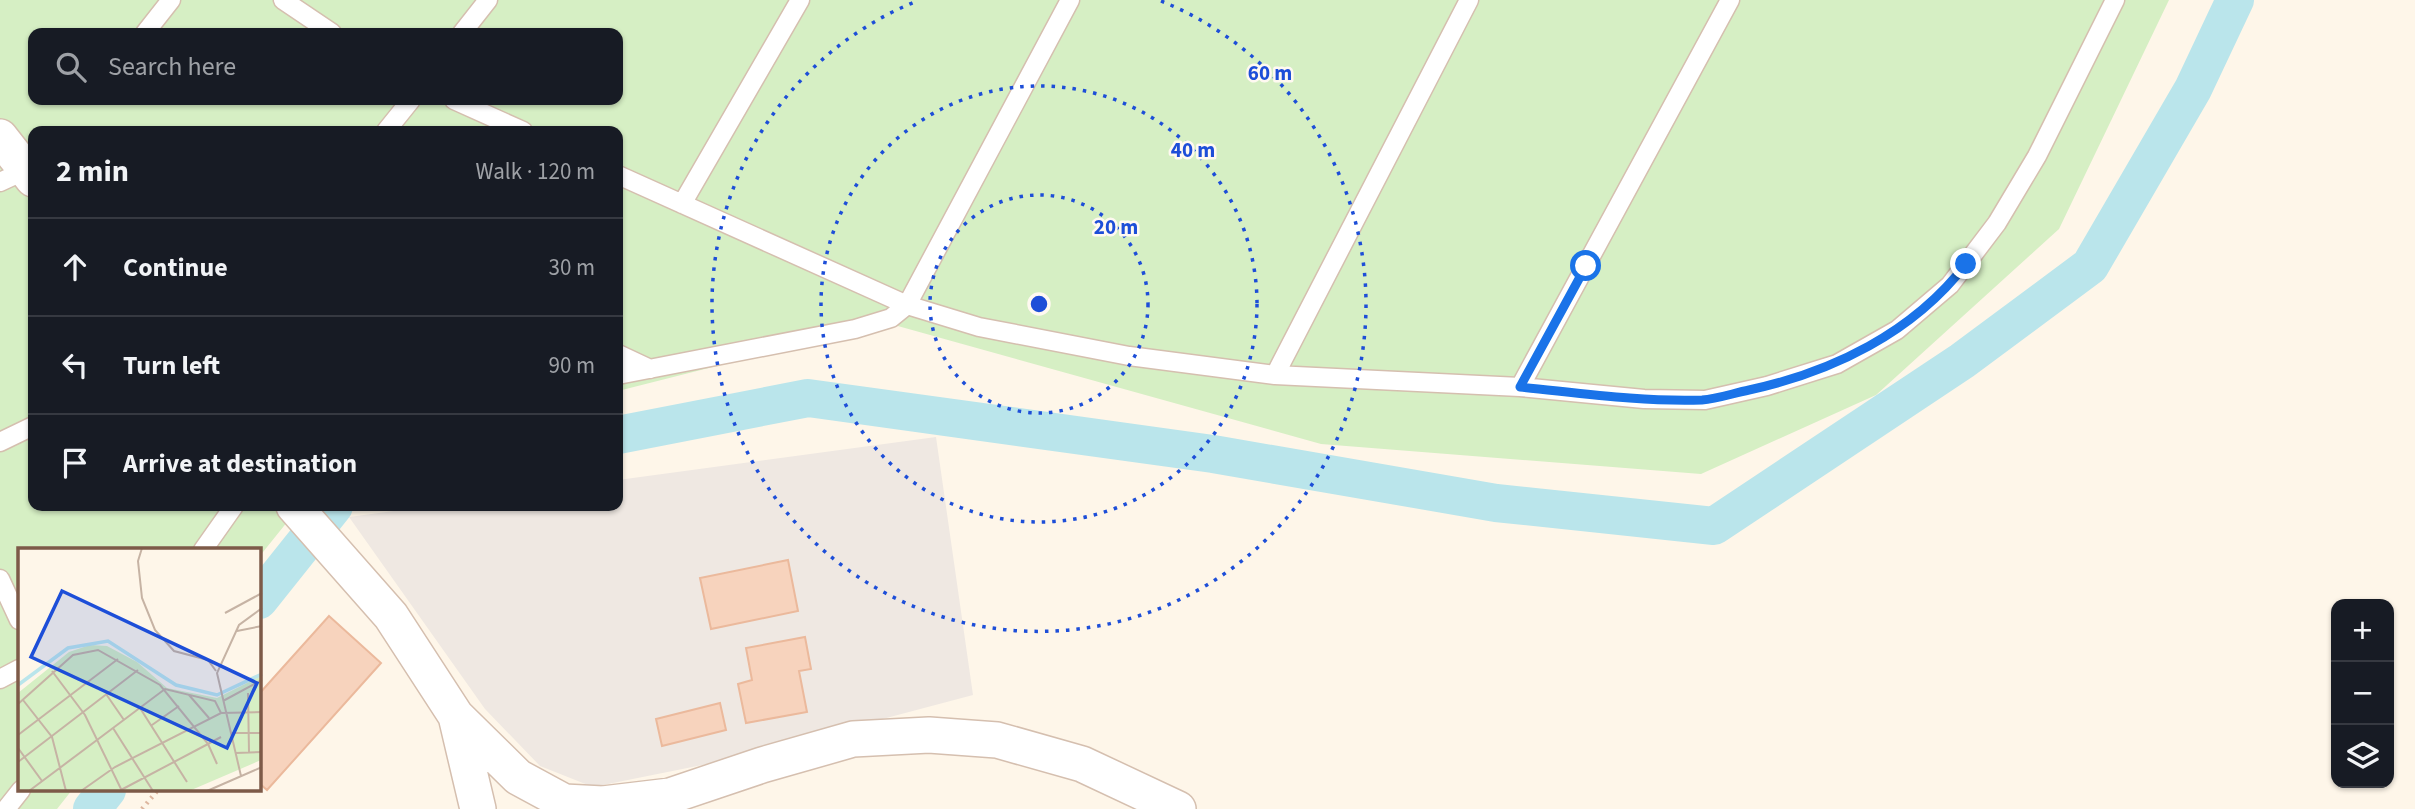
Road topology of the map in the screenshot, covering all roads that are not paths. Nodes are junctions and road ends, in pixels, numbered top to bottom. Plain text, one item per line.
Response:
1 (171, 0) edge
2 (283, 0) edge
3 (488, 0) edge
4 (800, 0) edge
5 (1069, 0) edge
6 (1469, 0) edge
7 (1730, 0) edge
8 (2115, 0) edge
9 (149, 28) edge
10 (325, 28) edge
11 (466, 28) edge
12 (407, 105) edge
13 (465, 105) edge
14 (390, 126) edge
15 (512, 126) edge
16 (0, 137) edge
17 (20, 177) edge
18 (623, 177) edge
19 (682, 205) junction
20 (907, 305) junction
21 (623, 356) edge
22 (650, 369) junction
23 (623, 374) edge
24 (1275, 375) junction
25 (1520, 387) junction
26 (28, 428) edge
27 (0, 442) edge
28 (230, 511) edge
29 (298, 511) edge
30 (204, 548) edge
31 (0, 579) edge
32 (18, 618) edge
33 (18, 670) edge
34 (0, 679) edge
35 (456, 716) junction
36 (19, 792) edge
37 (6, 809) edge
38 (478, 809) edge
39 (1178, 809) edge

1 - 9 lane
2 - 10 lane
3 - 11 lane
4 - 19 lane
5 - 20 lane
6 - 24 lane
7 - 25 lane
8 - 25 lane
12 - 14 lane
13 - 15 lane
16 - 17 street
18 - 19 lane
19 - 20 lane
20 - 22 lane
20 - 24 lane
21 - 22 lane
22 - 23 lane
24 - 25 lane
26 - 27 lane
28 - 30 lane
29 - 35 street
31 - 32 lane
33 - 34 lane
35 - 38 street
35 - 39 street
36 - 37 lane

